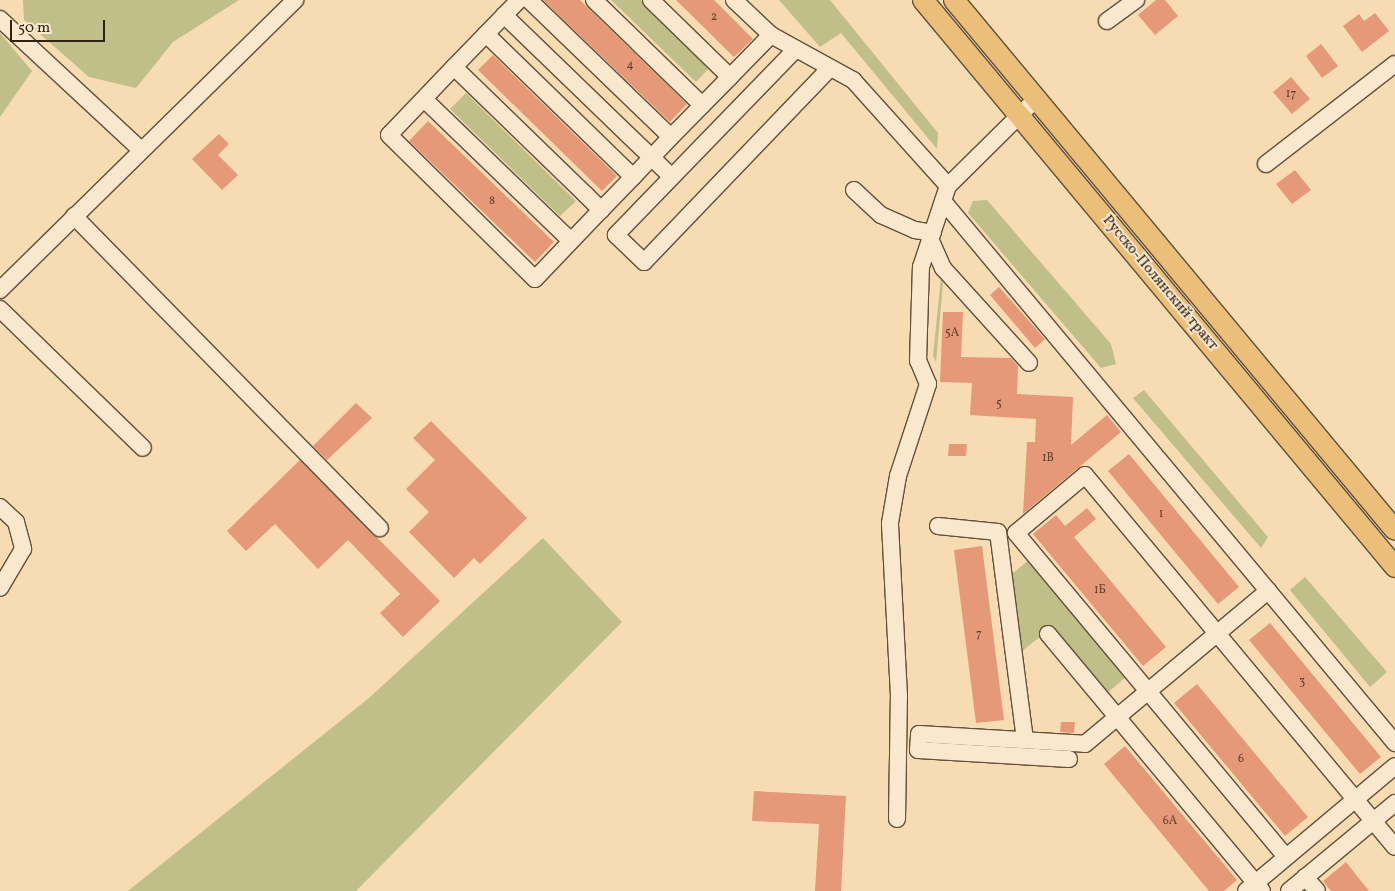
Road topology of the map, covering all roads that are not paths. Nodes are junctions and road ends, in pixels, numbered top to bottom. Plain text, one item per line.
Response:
1 (295, 0) edge
2 (519, 0) edge
3 (529, 0) edge
4 (594, 0) edge
5 (651, 0) edge
6 (734, 0) edge
7 (923, 0) edge
8 (954, 0) edge
9 (1136, 0) edge
10 (504, 15) junction
11 (0, 19) edge
12 (1107, 22) dead end
13 (486, 34) junction
14 (771, 35) junction
15 (796, 49) junction
16 (1395, 64) edge
17 (454, 67) junction
18 (830, 68) junction
19 (730, 77) junction
20 (1038, 98) junction
21 (424, 99) junction
22 (702, 106) junction
23 (1020, 114) junction
24 (671, 137) junction
25 (141, 150) junction
26 (652, 158) junction
27 (1266, 164) dead end
28 (633, 177) junction
29 (672, 177) junction
30 (854, 190) dead end
31 (946, 194) junction
32 (602, 210) junction
33 (74, 216) junction
34 (932, 237) junction
35 (571, 241) junction
36 (0, 290) edge
37 (0, 309) edge
38 (1029, 362) dead end
39 (143, 448) dead end
40 (0, 507) edge
41 (938, 526) dead end
42 (380, 528) dead end
43 (1395, 530) edge
44 (1395, 568) edge
45 (0, 588) edge
46 (1268, 591) junction
47 (1048, 634) dead end
48 (1217, 634) junction
49 (1148, 691) junction
50 (1117, 717) junction
51 (1025, 740) junction
52 (1395, 743) edge
53 (1069, 759) dead end
54 (1395, 766) edge
55 (1356, 799) junction
56 (1395, 802) edge
57 (897, 818) dead end
58 (1373, 821) junction
59 (1395, 847) edge
60 (1286, 857) junction
61 (1305, 877) junction
62 (1254, 888) edge
63 (1289, 891) edge
64 (1317, 891) edge

1 - 25 street
2 - 10 street
3 - 24 street
4 - 22 street
5 - 19 street
6 - 14 street
7 - 23 main road, Русско-Полянский тракт
8 - 20 main road, Русско-Полянский тракт
9 - 12 street
10 - 13 street
10 - 26 street
11 - 25 street
13 - 17 street
13 - 28 street
14 - 15 street
14 - 19 street
15 - 18 street
15 - 29 street
16 - 27 street
17 - 21 street
17 - 32 street
18 - 29 street
18 - 31 street
19 - 22 street
20 - 23 street
20 - 43 main road, Русско-Полянский тракт
21 - 35 street
21 - 35 street
22 - 24 street
23 - 31 street
23 - 44 main road, Русско-Полянский тракт
24 - 26 street
25 - 33 street
26 - 28 street
26 - 29 street
28 - 32 street
30 - 34 street
31 - 34 street
31 - 46 street
32 - 35 street
33 - 36 street
33 - 42 street
34 - 38 street
34 - 57 street
37 - 39 street
40 - 45 street
41 - 51 street
46 - 48 street
46 - 52 street
47 - 50 street
48 - 49 street
48 - 49 street
48 - 55 street
49 - 50 street
49 - 60 street
50 - 51 street
50 - 62 street
51 - 53 street
54 - 55 street
55 - 58 street
55 - 60 street
56 - 58 street
58 - 59 street
58 - 61 street
60 - 62 street
61 - 63 street
61 - 64 street

